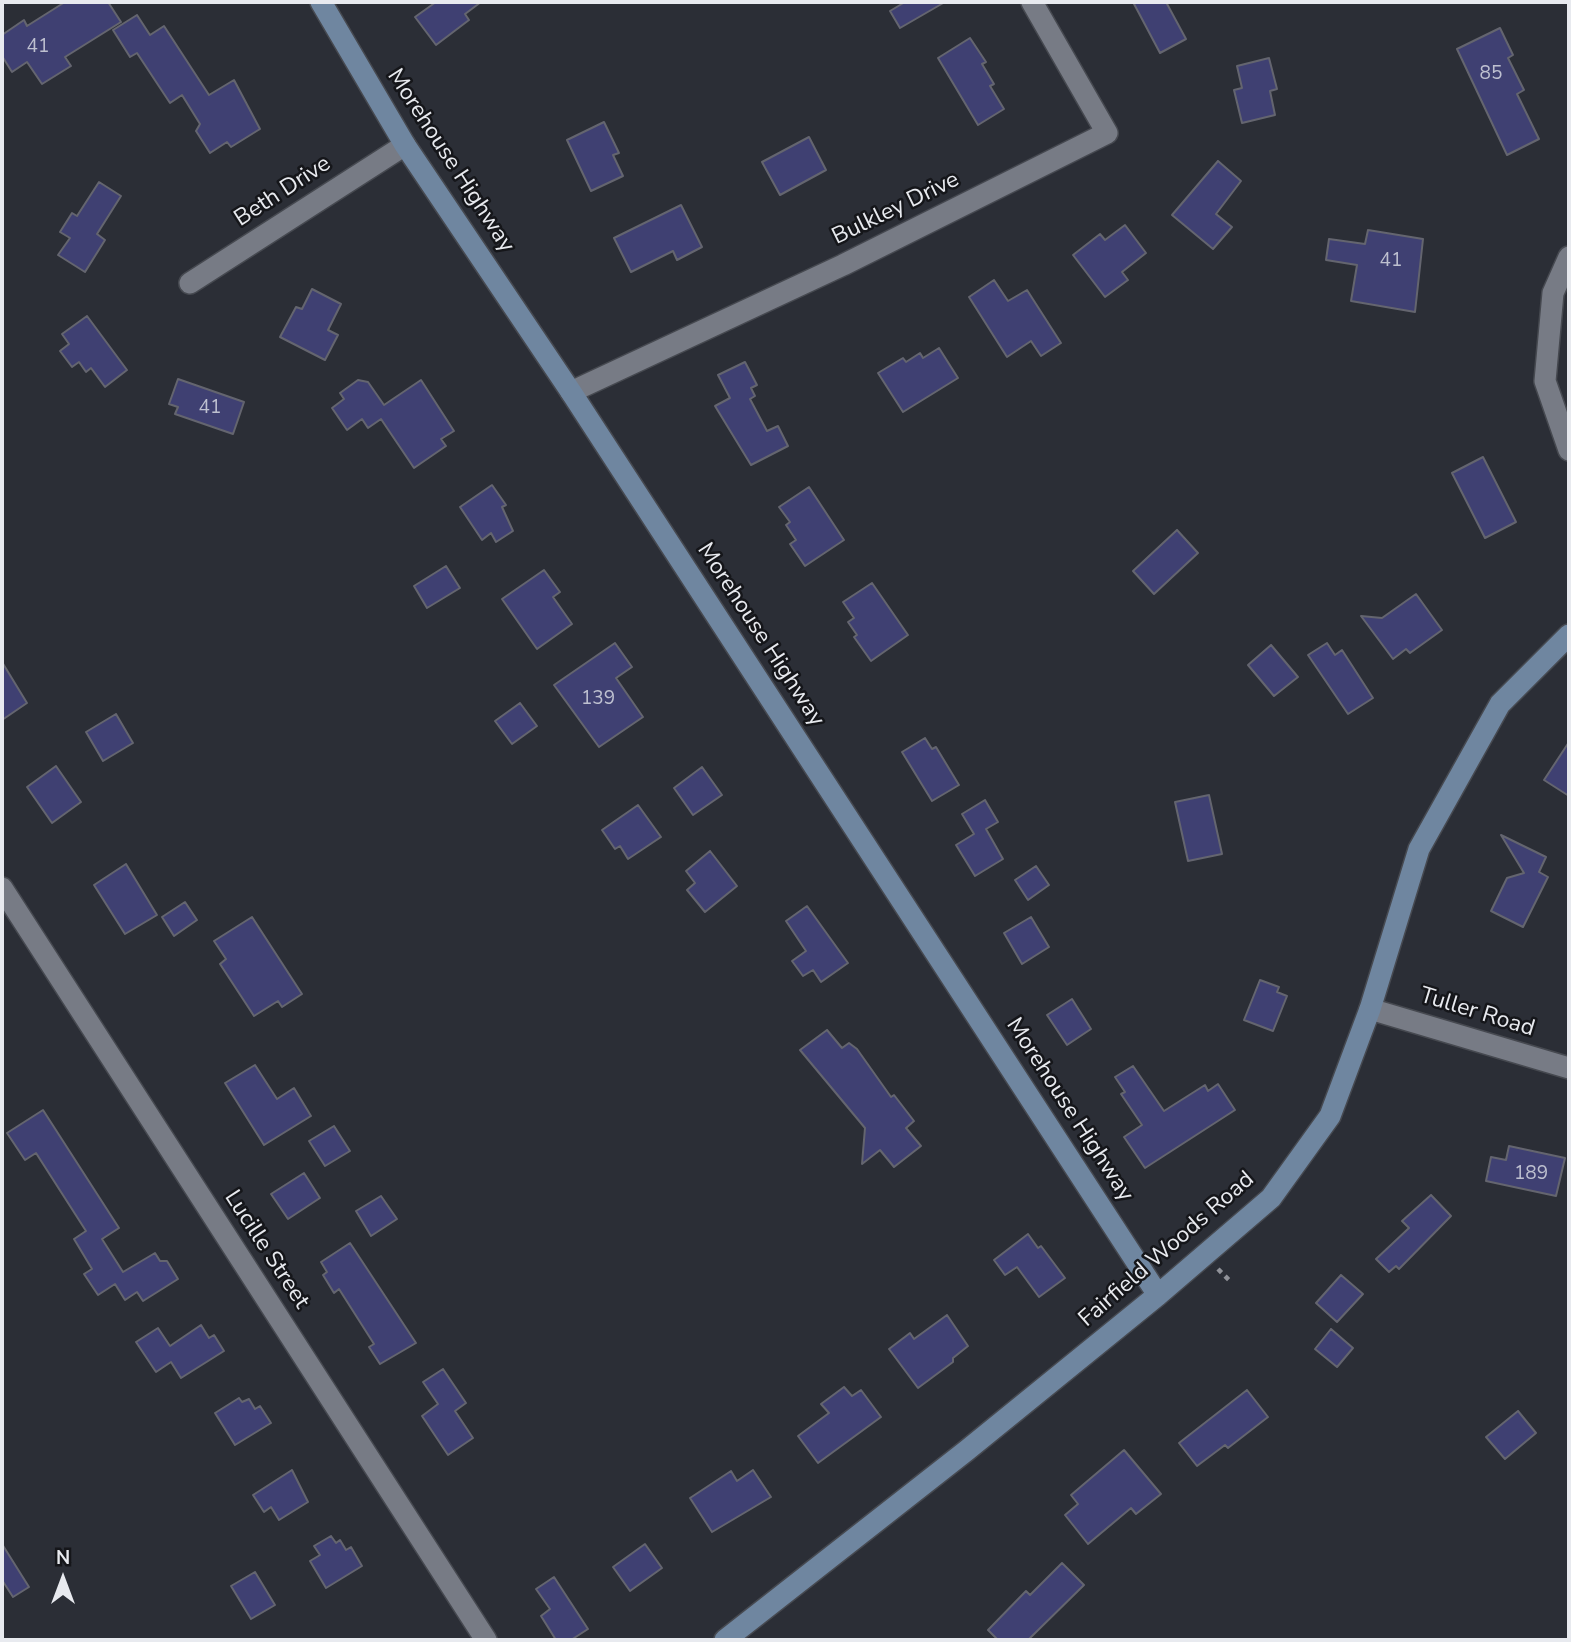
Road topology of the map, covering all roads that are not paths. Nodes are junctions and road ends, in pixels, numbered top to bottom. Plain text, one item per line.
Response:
1 (321, 2) edge
2 (1032, 2) edge
3 (405, 145) junction
4 (1569, 257) edge
5 (190, 282) dead end
6 (570, 392) junction
7 (1569, 450) edge
8 (1569, 635) edge
9 (2, 888) edge
10 (1370, 1009) junction
11 (1569, 1069) edge
12 (1158, 1296) junction
13 (486, 1640) edge
14 (725, 1640) edge

1 - 3 street, Morehouse Highway
2 - 6 street, Bulkley Drive
3 - 5 street, Beth Drive
3 - 6 street, Morehouse Highway
4 - 7 street
6 - 12 street, Morehouse Highway
8 - 10 street, Fairfield Woods Road
9 - 13 street, Lucille Street
10 - 11 street, Tuller Road
10 - 12 street, Fairfield Woods Road
12 - 14 street, Fairfield Woods Road

